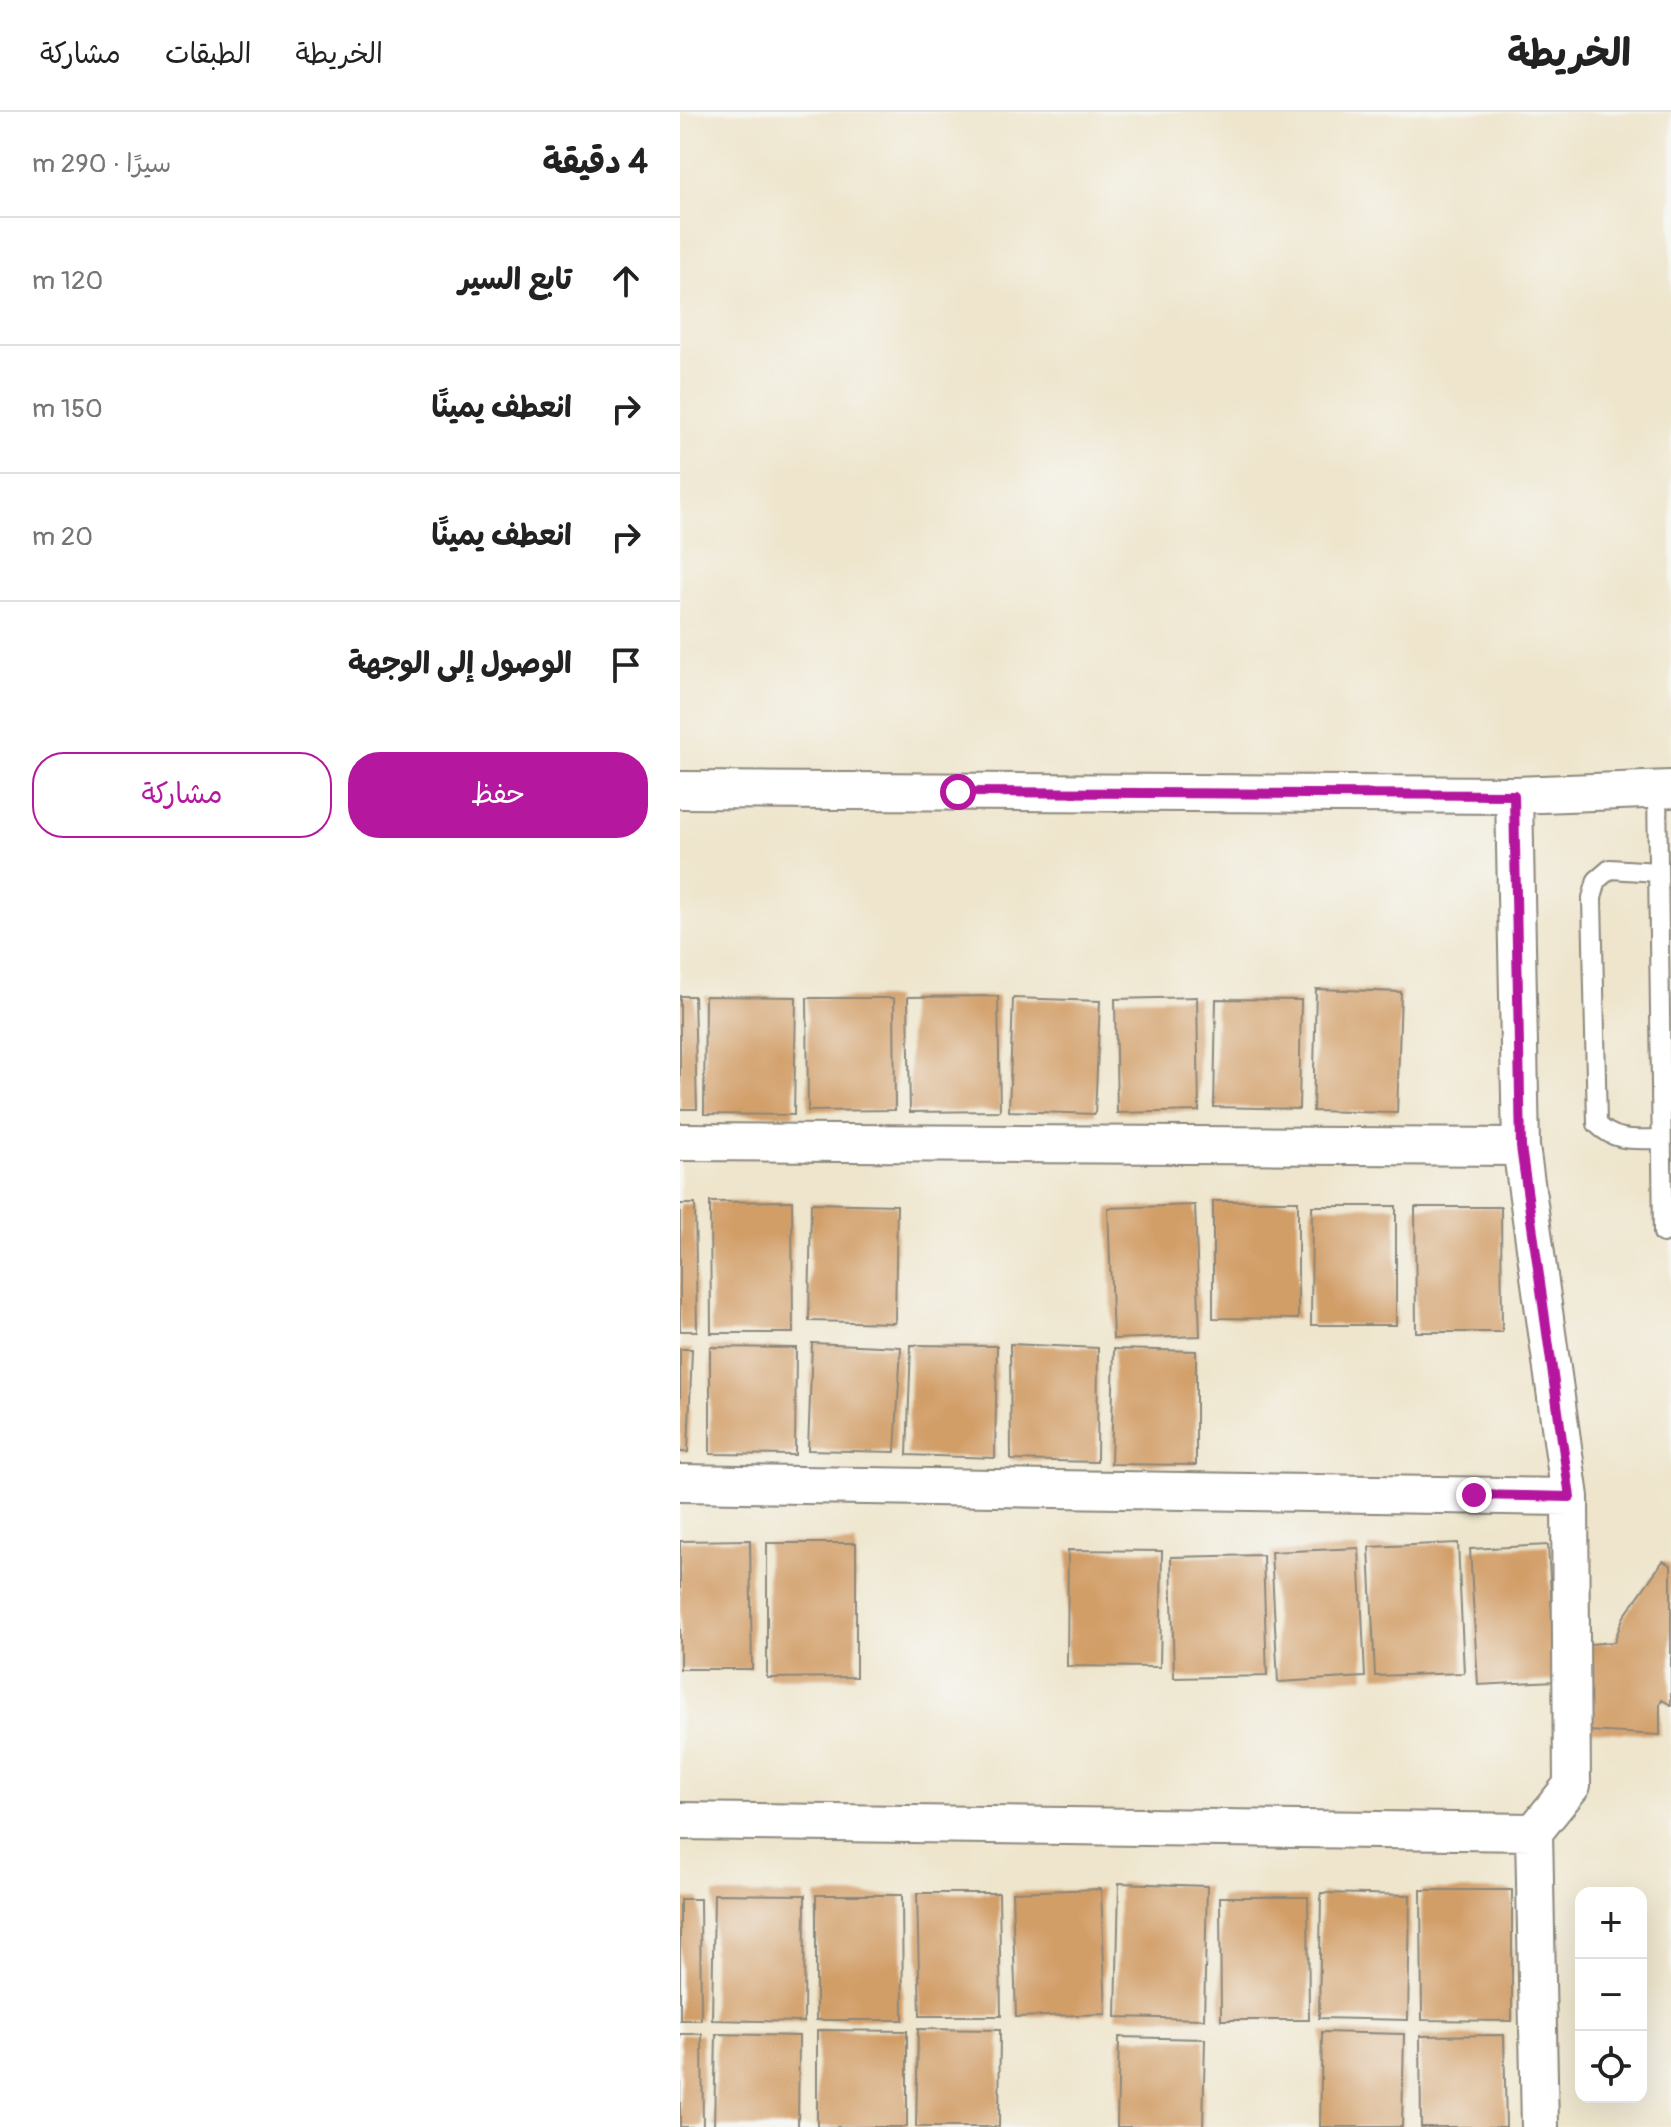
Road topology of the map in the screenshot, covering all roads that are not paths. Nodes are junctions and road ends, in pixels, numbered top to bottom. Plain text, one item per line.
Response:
1 (680, 790) edge
2 (1664, 790) edge
3 (1514, 795) junction
4 (1658, 872) junction
5 (1661, 1139) junction
6 (680, 1142) edge
7 (1521, 1147) junction
8 (1663, 1233) dead end
9 (680, 1483) edge
10 (1570, 1497) junction
11 (680, 1821) edge
12 (1534, 1832) junction
13 (1540, 2127) edge

1 - 3 street
2 - 3 street
2 - 4 lane
3 - 7 street
4 - 5 lane
4 - 5 lane
5 - 8 lane
6 - 7 street
7 - 10 street
9 - 10 street
10 - 12 street
11 - 12 street
12 - 13 street

